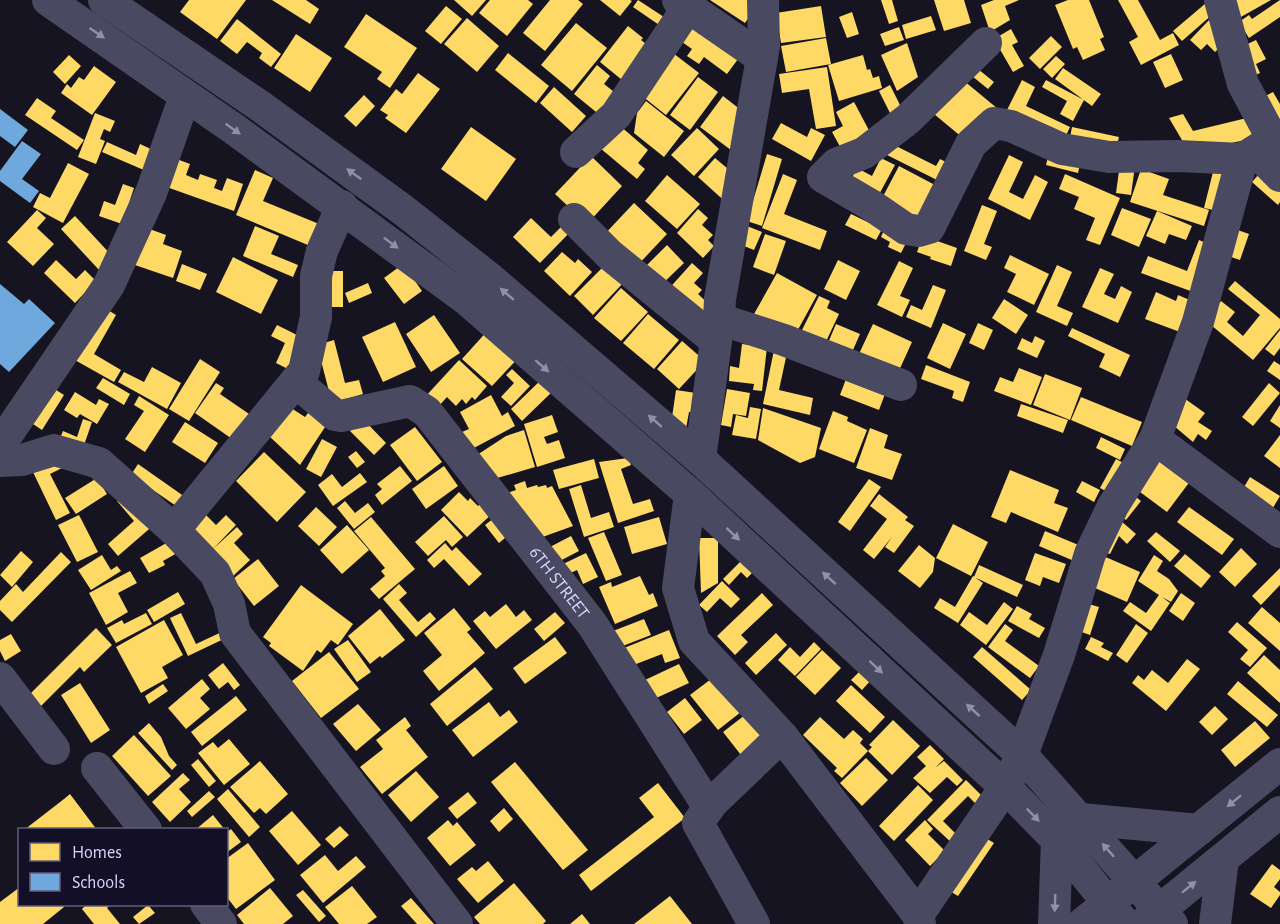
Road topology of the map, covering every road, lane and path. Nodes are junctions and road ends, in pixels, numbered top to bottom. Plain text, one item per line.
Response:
1 (48, 0) edge
2 (104, 0) edge
3 (763, 0) edge
4 (1220, 0) edge
5 (683, 4) edge
6 (986, 43) dead end
7 (762, 58) junction
8 (185, 96) junction
9 (1262, 146) edge
10 (576, 153) dead end
11 (1280, 176) edge
12 (342, 206) junction
13 (574, 219) dead end
14 (717, 329) junction
15 (296, 382) junction
16 (901, 385) dead end
17 (1155, 439) junction
18 (0, 445) edge
19 (700, 459) junction
20 (0, 461) edge
21 (690, 494) junction
22 (174, 530) junction
23 (1280, 531) edge
24 (0, 678) edge
25 (782, 736) junction
26 (54, 749) dead end
27 (1022, 755) junction
28 (1280, 764) edge
29 (97, 768) dead end
30 (1005, 787) junction
31 (712, 803) junction
32 (1280, 812) edge
33 (1081, 819) junction
34 (144, 828) edge
35 (1198, 830) junction
36 (1057, 840) junction
37 (1223, 859) junction
38 (1136, 881) junction
39 (208, 906) edge
40 (1117, 914) edge
41 (1159, 919) edge
42 (919, 920) edge
43 (221, 924) edge
44 (457, 924) edge
45 (754, 924) edge
46 (1054, 924) edge
47 (1082, 924) edge
48 (1215, 924) edge

1 -> 8 street
19 -> 2 street
3 - 7 street
4 - 9 street
5 - 7 street
5 - 10 street
6 - 9 street
7 - 14 street
8 -> 12 street
8 - 18 street
9 - 11 street
9 - 17 street
12 - 15 street
12 -> 21 street
13 - 14 street
14 - 16 street
14 - 19 street
15 - 22 street
15 - 31 street, 6TH STREET
17 - 23 street
17 - 27 street
27 -> 19 street
20 - 22 street
21 - 25 street
21 -> 30 street
22 - 44 street
24 - 26 street
25 - 31 street
25 - 42 street
27 - 30 street
27 - 33 street
28 -> 35 street
29 - 34 street
30 -> 36 street
30 - 42 street
31 - 45 street
32 - 37 street
33 - 35 street
33 - 36 street
38 -> 33 street
35 - 38 street
36 - 40 street
36 -> 46 street
41 -> 37 street
37 - 48 street
38 - 40 street
38 - 41 street
39 - 43 street
40 - 47 street

